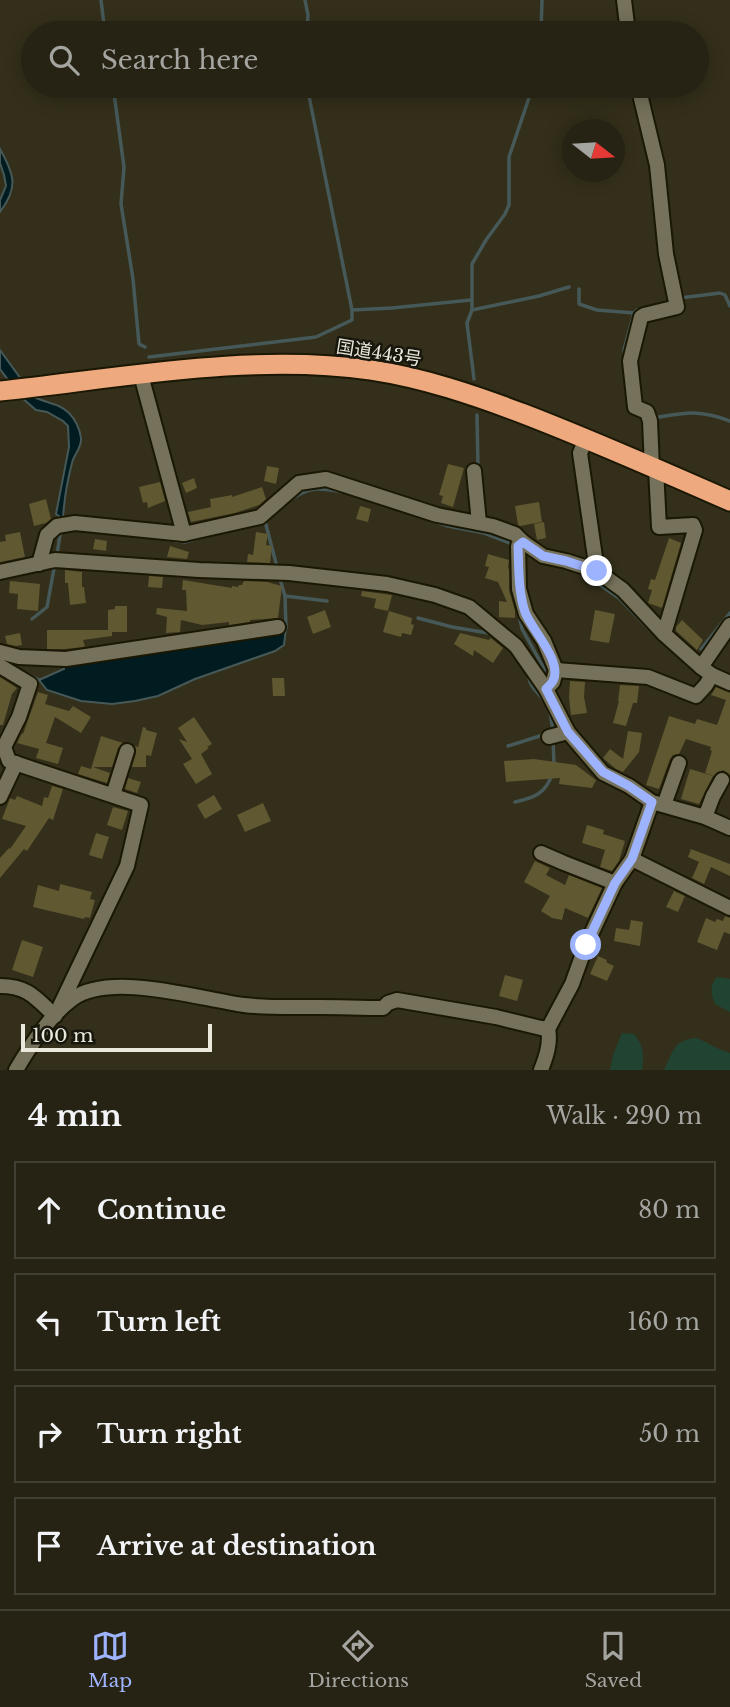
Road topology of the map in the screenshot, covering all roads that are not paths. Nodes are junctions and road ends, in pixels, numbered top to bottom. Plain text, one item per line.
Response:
1 (624, 0) edge
2 (627, 21) edge
3 (641, 98) edge
4 (141, 375) junction
5 (13, 389) edge
6 (586, 439) junction
7 (654, 468) junction
8 (474, 471) dead end
9 (730, 501) edge
10 (479, 523) junction
11 (184, 534) junction
12 (523, 542) junction
13 (39, 564) junction
14 (597, 571) junction
15 (0, 572) edge
16 (730, 625) edge
17 (278, 627) dead end
18 (664, 634) junction
19 (0, 652) edge
20 (0, 666) edge
21 (556, 670) junction
22 (706, 671) junction
23 (730, 683) edge
24 (546, 689) junction
25 (127, 751) dead end
26 (679, 762) dead end
27 (16, 763) junction
28 (722, 780) dead end
29 (113, 795) junction
30 (0, 797) edge
31 (658, 803) junction
32 (705, 817) junction
33 (730, 828) edge
34 (541, 853) dead end
35 (632, 859) junction
36 (615, 883) junction
37 (730, 908) edge
38 (0, 986) edge
39 (55, 1016) junction
40 (548, 1029) junction
41 (16, 1070) edge
42 (541, 1070) edge

1 - 2 street
3 - 7 street
4 - 5 highway, 国道443号
4 - 6 highway, 国道443号
4 - 11 street
6 - 7 highway, 国道443号
6 - 14 street
7 - 9 highway, 国道443号
7 - 18 street
8 - 10 street
10 - 11 street
10 - 12 street
11 - 13 street
12 - 14 street
12 - 21 street
13 - 15 street
13 - 24 street
14 - 18 street
16 - 22 street
17 - 19 street
18 - 22 street
20 - 27 street
21 - 22 street
21 - 24 street
22 - 23 street
24 - 31 street
25 - 29 street
26 - 31 street
27 - 29 street
27 - 30 street
28 - 32 street
29 - 39 street
31 - 32 street
31 - 35 street
32 - 33 street
34 - 36 street
35 - 36 street
35 - 37 street
36 - 40 street
38 - 39 street
39 - 40 street
39 - 41 street
40 - 42 street

